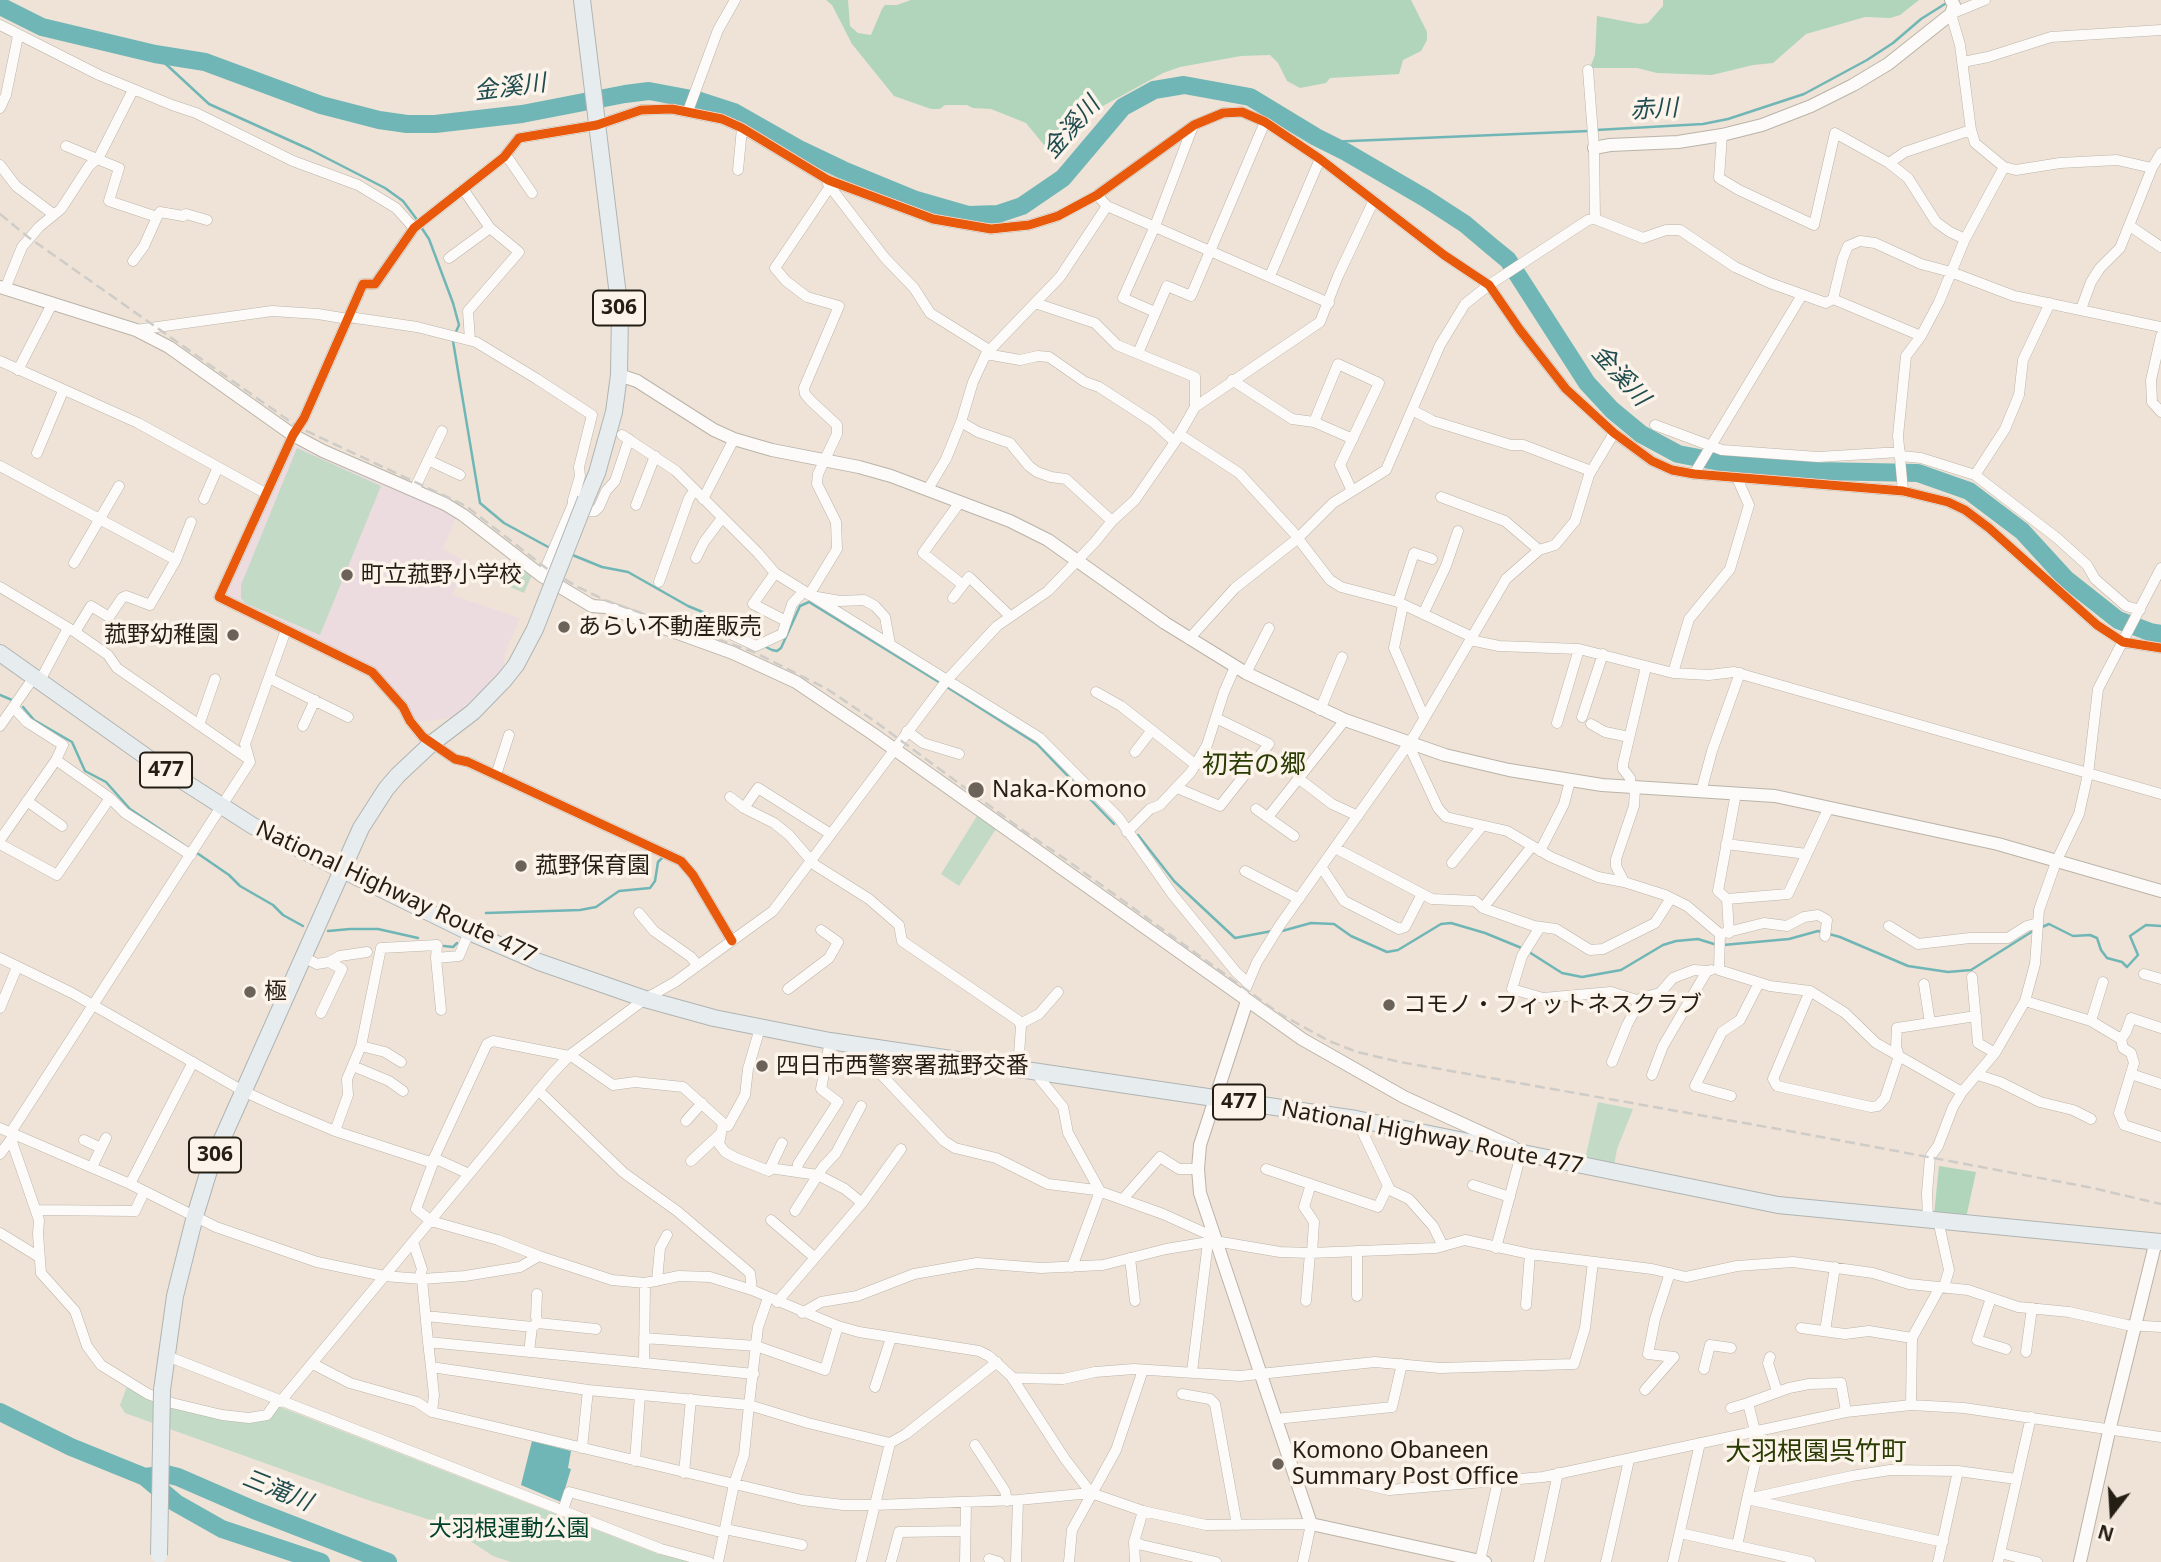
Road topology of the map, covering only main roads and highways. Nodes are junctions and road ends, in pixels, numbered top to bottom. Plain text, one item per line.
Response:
1 (582, 0) edge
2 (0, 653) edge
3 (342, 870) junction
4 (2159, 1241) edge
5 (159, 1558) edge

1 - 3 highway, 306, bridge
2 - 3 highway, National Highway Route 477 / 477
3 - 4 highway, National Highway Route 477 / 477
3 - 5 highway, 306, bridge

